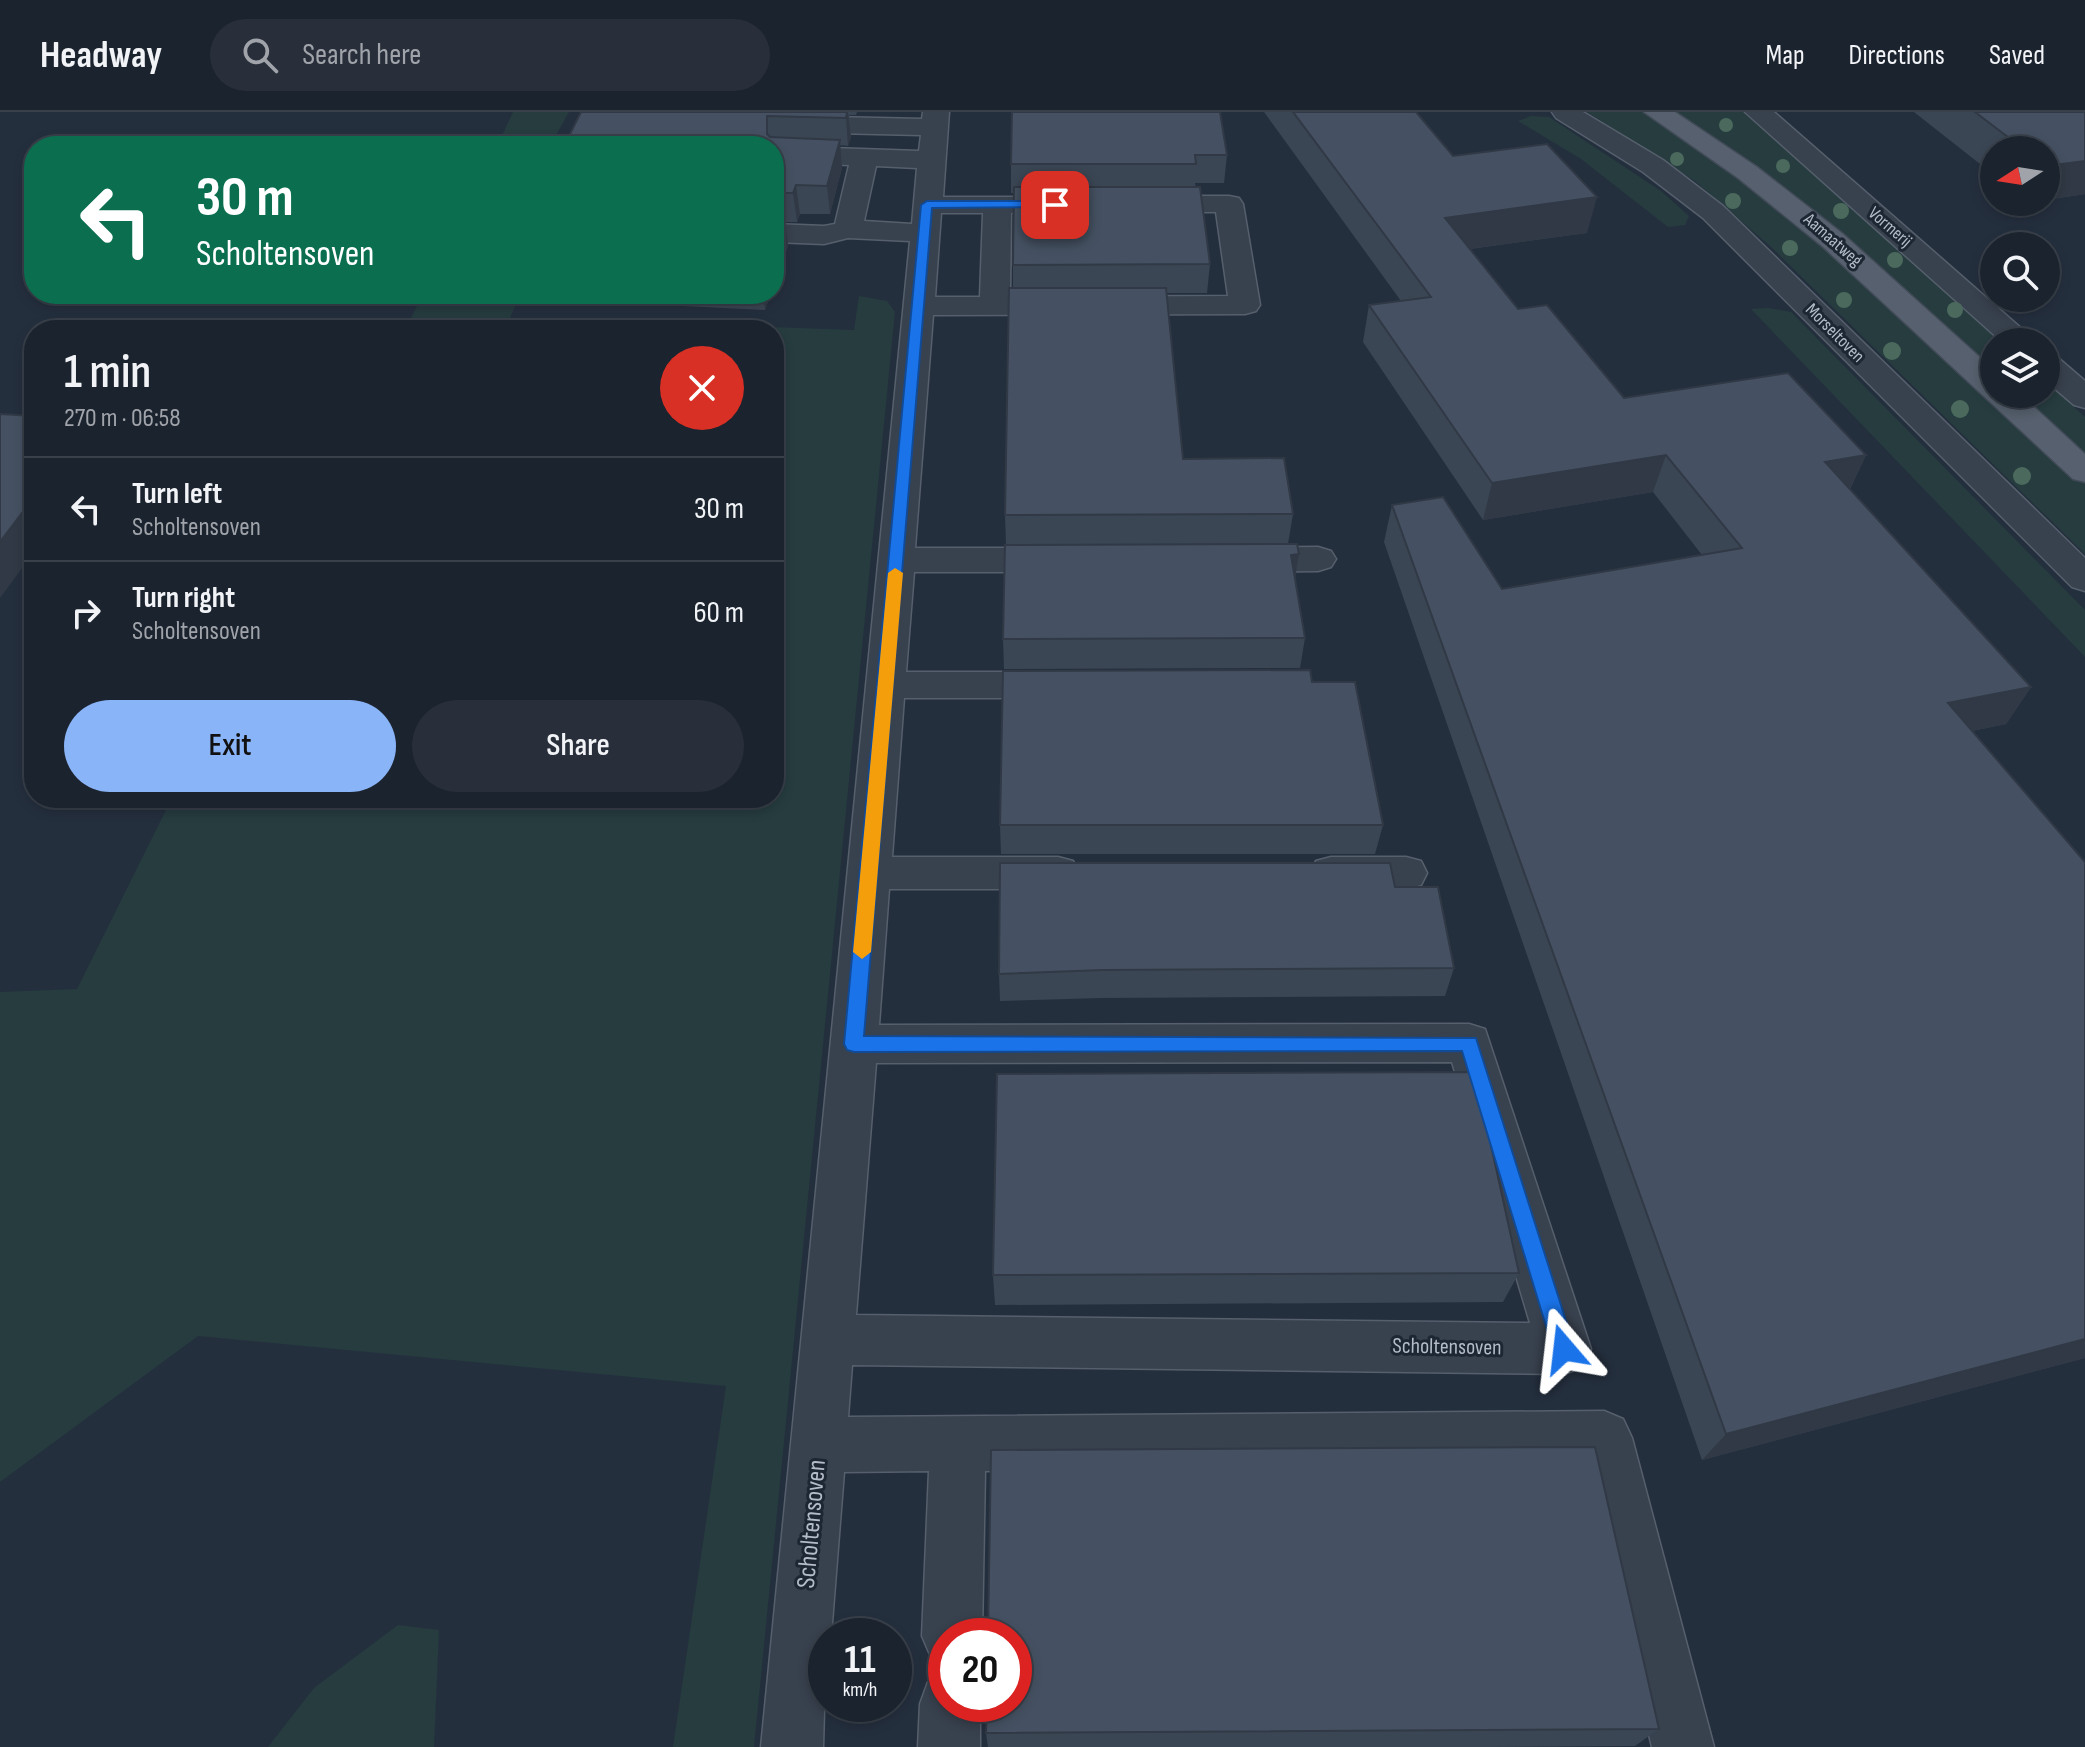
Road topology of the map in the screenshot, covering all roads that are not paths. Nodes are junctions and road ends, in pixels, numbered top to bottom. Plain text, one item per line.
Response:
1 (1565, 112) edge
2 (1657, 112) edge
3 (1758, 112) edge
4 (763, 124) edge
5 (934, 133) edge
6 (784, 154) edge
7 (864, 158) junction
8 (997, 205) junction
9 (926, 219) junction
10 (848, 229) junction
11 (784, 233) edge
12 (918, 306) junction
13 (995, 306) junction
14 (2005, 328) edge
15 (1980, 374) edge
16 (2060, 376) edge
17 (2085, 398) edge
18 (2016, 408) edge
19 (2085, 472) edge
20 (1318, 559) dead end
21 (897, 560) junction
22 (1100, 560) edge
23 (1209, 560) edge
24 (2085, 579) edge
25 (886, 685) junction
26 (1093, 685) edge
27 (869, 873) junction
28 (1090, 873) edge
29 (1295, 873) edge
30 (1406, 873) dead end
31 (854, 1044) junction
32 (828, 1340) junction
33 (958, 1444) junction
34 (819, 1445) junction
35 (953, 1618) edge
36 (950, 1722) edge
37 (792, 1747) edge
38 (949, 1747) edge
39 (1683, 1747) edge

1 - 24 street, Morseltoven
2 - 15 main road, Aamaatweg
3 - 14 street, Vormerij
4 - 5 street
5 - 7 street
5 - 9 street, Scholtensoven
6 - 7 street
7 - 10 street
8 - 9 street
8 - 13 street
8 - 13 street
9 - 10 street
9 - 12 street, Scholtensoven
10 - 11 street
12 - 13 street
12 - 21 street, Scholtensoven
16 - 17 street
18 - 19 main road
20 - 23 street
21 - 22 street
21 - 25 street, Scholtensoven
25 - 26 street
25 - 27 street, Scholtensoven
27 - 28 street
27 - 31 street, Scholtensoven
29 - 30 street
31 - 32 street, Scholtensoven
31 - 32 street, Scholtensoven
32 - 34 street, Scholtensoven
33 - 34 street, Scholtensoven
33 - 35 street
33 - 39 street, Scholtensoven
34 - 37 street, Scholtensoven
36 - 38 street

